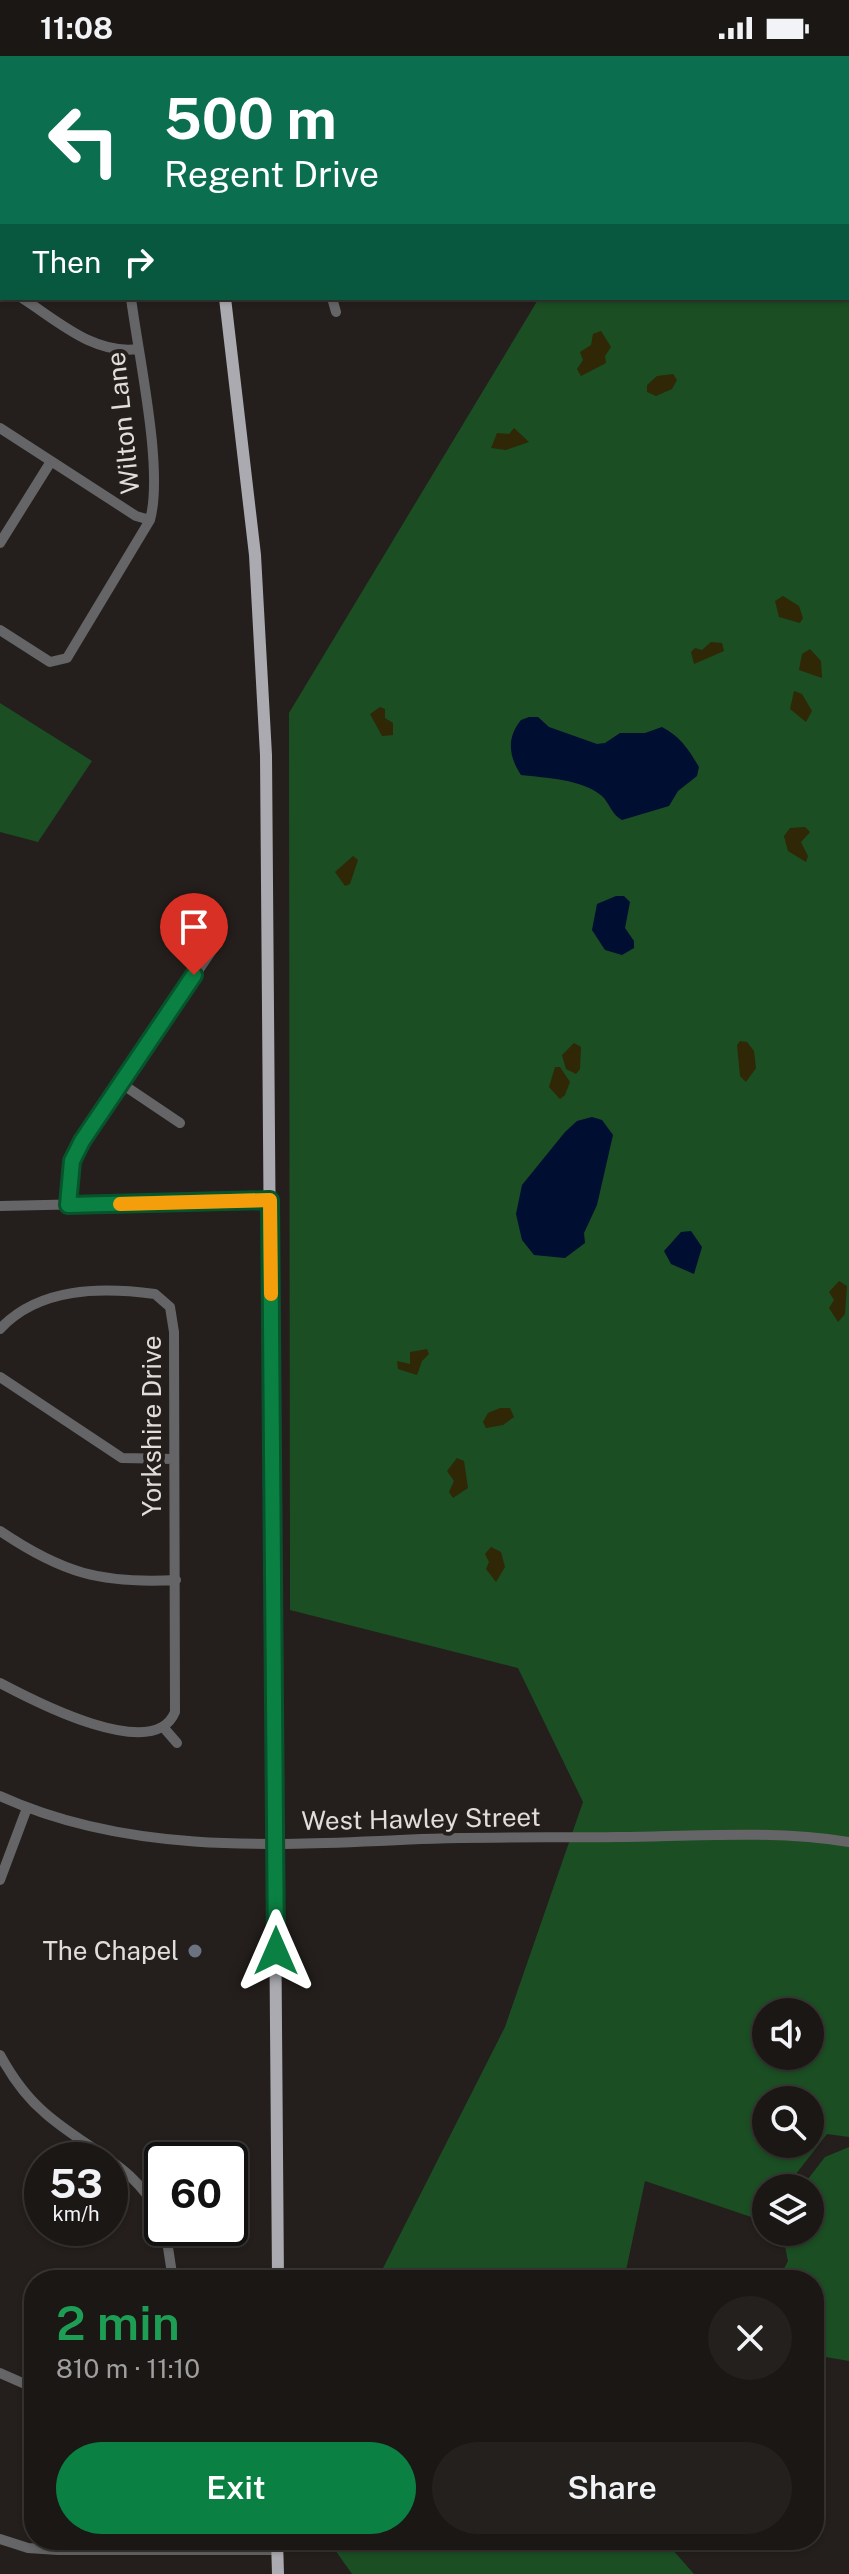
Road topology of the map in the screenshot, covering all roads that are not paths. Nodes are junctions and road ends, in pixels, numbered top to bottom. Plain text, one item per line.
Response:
1 (25, 300) edge
2 (131, 300) edge
3 (225, 300) edge
4 (333, 300) edge
5 (336, 312) dead end
6 (138, 349) junction
7 (0, 428) edge
8 (50, 463) junction
9 (150, 520) junction
10 (0, 543) edge
11 (0, 630) edge
12 (217, 943) dead end
13 (122, 1084) junction
14 (180, 1123) dead end
15 (270, 1200) junction
16 (68, 1205) junction
17 (0, 1206) edge
18 (0, 1329) edge
19 (0, 1377) edge
20 (174, 1459) junction
21 (0, 1531) edge
22 (176, 1580) junction
23 (0, 1683) edge
24 (164, 1728) junction
25 (177, 1743) dead end
26 (0, 1796) edge
27 (27, 1808) junction
28 (849, 1842) edge
29 (276, 1846) junction
30 (0, 1880) edge
31 (0, 2055) edge
32 (144, 2190) edge
33 (168, 2246) edge
34 (171, 2270) edge
35 (278, 2270) edge
36 (0, 2373) edge
37 (24, 2384) edge
38 (0, 2539) edge
39 (24, 2547) edge
40 (277, 2550) edge
41 (278, 2574) edge

1 - 6 street
2 - 6 street, Wilton Lane
3 - 15 main road
4 - 5 street
6 - 9 street, Wilton Lane
7 - 8 street
8 - 9 street
8 - 10 street
9 - 11 street, Wilton Lane
12 - 13 street
13 - 14 street
13 - 16 street
15 - 16 street
15 - 29 main road
16 - 17 street
18 - 20 street, Yorkshire Drive
19 - 20 street
20 - 22 street, Yorkshire Drive
21 - 22 street
22 - 24 street, Yorkshire Drive
23 - 24 street
24 - 25 street
26 - 27 street, West Hawley Street
27 - 29 street, West Hawley Street
27 - 30 street
28 - 29 street, West Hawley Street
29 - 35 main road
31 - 32 street
33 - 34 street
36 - 37 street
38 - 39 street
40 - 41 main road

